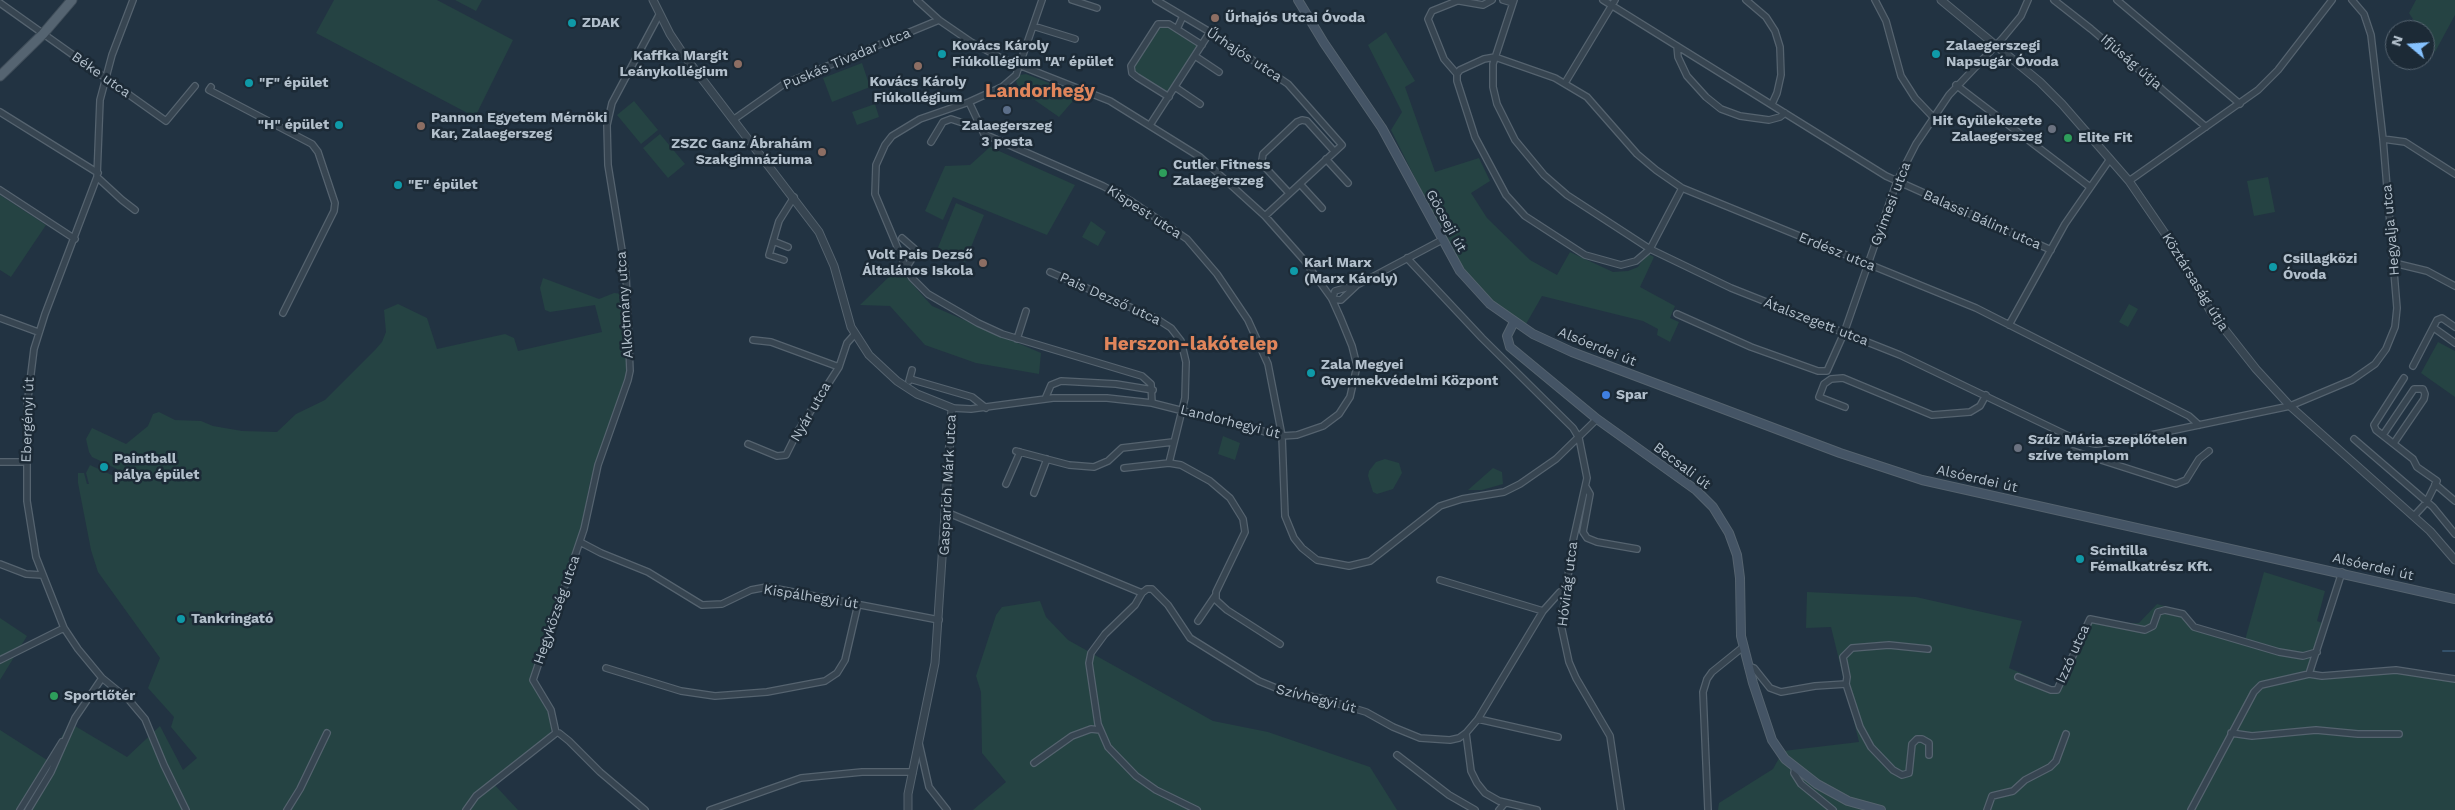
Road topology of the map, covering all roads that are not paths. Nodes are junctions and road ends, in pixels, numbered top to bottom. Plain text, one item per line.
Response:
1 (72, 0) edge
2 (133, 0) edge
3 (653, 0) edge
4 (917, 0) edge
5 (1042, 0) edge
6 (1072, 0) edge
7 (1156, 0) edge
8 (1298, 0) edge
9 (1455, 0) edge
10 (1492, 0) edge
11 (1503, 0) edge
12 (1603, 0) edge
13 (1746, 0) edge
14 (1875, 0) edge
15 (1941, 0) edge
16 (2028, 0) edge
17 (2054, 0) edge
18 (2067, 0) edge
19 (2117, 0) edge
20 (2332, 0) edge
21 (2352, 0) edge
22 (1514, 2) edge
23 (1613, 2) edge
24 (0, 4) edge
25 (2061, 4) junction
26 (1097, 8) dead end
27 (659, 15) junction
28 (1183, 16) junction
29 (939, 20) junction
30 (1033, 26) junction
31 (1177, 29) junction
32 (1210, 32) junction
33 (43, 34) junction
34 (1075, 39) dead end
35 (1202, 45) junction
36 (1677, 46) junction
37 (1995, 46) junction
38 (1195, 56) junction
39 (1494, 57) junction
40 (1021, 66) junction
41 (1219, 72) dead end
42 (1457, 74) junction
43 (0, 76) edge
44 (105, 77) junction
45 (1566, 83) junction
46 (1956, 85) junction
47 (195, 86) dead end
48 (211, 87) dead end
49 (1175, 87) junction
50 (1169, 97) junction
51 (969, 102) junction
52 (1200, 104) dead end
53 (1772, 104) junction
54 (2240, 104) junction
55 (0, 112) edge
56 (1785, 113) junction
57 (1933, 117) junction
58 (733, 120) junction
59 (966, 124) dead end
60 (1150, 125) junction
61 (2206, 127) junction
62 (2383, 139) junction
63 (931, 142) dead end
64 (1334, 151) junction
65 (1326, 159) junction
66 (2110, 160) junction
67 (2455, 174) edge
68 (98, 175) junction
69 (1897, 181) junction
70 (2129, 181) junction
71 (1348, 183) dead end
72 (1300, 184) junction
73 (2090, 187) junction
74 (1682, 188) junction
75 (0, 190) edge
76 (1290, 194) junction
77 (794, 197) junction
78 (1322, 208) dead end
79 (135, 210) dead end
80 (1265, 216) junction
81 (902, 238) dead end
82 (75, 239) junction
83 (1442, 240) junction
84 (773, 241) junction
85 (788, 246) dead end
86 (1650, 249) junction
87 (2050, 250) junction
88 (1407, 258) junction
89 (784, 260) dead end
90 (2394, 263) junction
91 (1868, 264) junction
92 (906, 268) junction
93 (1050, 272) dead end
94 (2455, 286) edge
95 (1332, 299) junction
96 (1026, 311) dead end
97 (282, 313) dead end
98 (1677, 314) dead end
99 (0, 318) edge
100 (1514, 322) junction
101 (2009, 325) junction
102 (2455, 327) edge
103 (2434, 328) junction
104 (38, 332) junction
105 (1844, 333) junction
106 (855, 334) junction
107 (1017, 339) junction
108 (753, 340) dead end
109 (2455, 343) edge
110 (2413, 366) dead end
111 (839, 367) junction
112 (912, 370) dead end
113 (2404, 378) dead end
114 (910, 379) junction
115 (906, 387) junction
116 (1153, 390) junction
117 (1986, 395) junction
118 (1045, 399) junction
119 (1152, 403) junction
120 (2290, 406) junction
121 (1845, 407) dead end
122 (952, 408) junction
123 (986, 408) junction
124 (1182, 411) junction
125 (1597, 419) junction
126 (2199, 425) junction
127 (2383, 435) junction
128 (1282, 436) junction
129 (1579, 438) junction
130 (2354, 439) dead end
131 (1173, 442) junction
132 (2394, 443) junction
133 (748, 444) dead end
134 (2208, 451) dead end
135 (2073, 452) dead end
136 (1047, 459) junction
137 (0, 462) edge
138 (26, 462) junction
139 (1169, 463) junction
140 (1124, 468) dead end
141 (1006, 484) dead end
142 (2435, 484) junction
143 (1586, 487) junction
144 (1034, 493) dead end
145 (2455, 501) edge
146 (2426, 503) junction
147 (946, 512) junction
148 (2414, 516) junction
149 (2455, 534) edge
150 (580, 542) junction
151 (1637, 549) dead end
152 (2455, 560) edge
153 (0, 564) edge
154 (2342, 572) junction
155 (42, 575) junction
156 (1440, 580) dead end
157 (1566, 588) junction
158 (1142, 593) junction
159 (1215, 596) junction
160 (2455, 599) edge
161 (858, 604) junction
162 (1543, 611) junction
163 (940, 620) junction
164 (1198, 622) dead end
165 (64, 628) junction
166 (1280, 644) dead end
167 (1744, 647) junction
168 (1928, 649) dead end
169 (2317, 652) junction
170 (1, 658) edge
171 (1748, 666) junction
172 (606, 668) dead end
173 (2309, 674) junction
174 (2018, 677) dead end
175 (102, 678) junction
176 (2455, 679) edge
177 (1846, 684) junction
178 (1478, 718) junction
179 (1100, 730) junction
180 (327, 733) dead end
181 (556, 733) junction
182 (1466, 733) junction
183 (2231, 733) junction
184 (2066, 734) dead end
185 (2399, 734) dead end
186 (1558, 737) dead end
187 (65, 740) junction
188 (919, 743) junction
189 (1397, 755) dead end
190 (1929, 755) dead end
191 (1034, 763) dead end
192 (1794, 767) junction
193 (913, 772) junction
194 (1505, 803) junction
195 (20, 810) edge
196 (28, 810) edge
197 (186, 810) edge
198 (287, 810) edge
199 (466, 810) edge
200 (646, 810) edge
201 (710, 810) edge
202 (908, 810) edge
203 (947, 810) edge
204 (1197, 810) edge
205 (1475, 810) edge
206 (1499, 810) edge
207 (1537, 810) edge
208 (1621, 810) edge
209 (1708, 810) edge
210 (1833, 810) edge
211 (1881, 810) edge
212 (1987, 810) edge
213 (2191, 810) edge

1 - 33 main road
2 - 44 street, Ebergényi út
3 - 27 street, Gasparich Márk utca
4 - 29 street, Landorhegyi út
5 - 30 street
6 - 26 street
7 - 28 street, Űrhajós utca
8 - 83 main road, Göcseji út
9 - 10 street
9 - 42 street
11 - 22 street
12 - 23 street, Balassi Bálint utca
13 - 53 street
14 - 57 street
15 - 37 street, Köztársaság útja
16 - 37 street, Gyimesi utca
17 - 25 street, Ifjúság útja
18 - 25 street
19 - 54 street
20 - 54 street
21 - 62 street, Hegyalja utca
22 - 39 street, Átalszegett utca
23 - 36 street, Balassi Bálint utca
23 - 45 street
24 - 33 street, Béke utca
25 - 61 street, Ifjúság útja
27 - 58 street, Gasparich Márk utca
27 - 150 street, Alkotmány utca
28 - 31 street
28 - 32 street, Űrhajós utca
29 - 40 street, Landorhegyi út
29 - 58 street, Puskás Tivadar utca
30 - 34 street
30 - 40 street
31 - 35 street
31 - 50 street
32 - 35 street
32 - 64 street, Űrhajós utca
33 - 43 main road
33 - 44 street, Béke utca
35 - 38 street
36 - 53 street, Balassi Bálint utca
36 - 56 street
37 - 46 street, Gyimesi utca
37 - 66 street, Köztársaság útja
38 - 41 street
38 - 49 street
39 - 42 street
39 - 45 street, Erdész utca
39 - 86 street, Átalszegett utca
40 - 51 street
40 - 60 street, Landorhegyi út
42 - 86 street
44 - 47 street, Béke utca
44 - 68 street, Ebergényi út
45 - 74 street, Erdész utca
46 - 57 street, Gyimesi utca
46 - 73 street
48 - 97 street
49 - 50 street
49 - 52 street
50 - 60 street
51 - 92 street
51 - 128 street, Kispest utca
53 - 56 street, Balassi Bálint utca
54 - 61 street
55 - 68 street
56 - 69 street, Balassi Bálint utca
57 - 69 street, Gyimesi utca
58 - 77 street, Gasparich Márk utca
59 - 63 street
60 - 80 street, Landorhegyi út
61 - 70 street
62 - 67 street
62 - 90 street, Hegyalja utca
64 - 65 street
64 - 76 street
65 - 71 street
65 - 72 street
66 - 70 street, Köztársaság útja
66 - 73 street
68 - 79 street
68 - 82 street, Ebergényi út
69 - 87 street, Balassi Bálint utca
69 - 91 street, Gyimesi utca
70 - 120 street, Köztársaság útja
72 - 76 street
72 - 78 street
73 - 87 street
74 - 86 street
74 - 91 street, Erdész utca
75 - 82 street
76 - 80 street
77 - 84 street
77 - 106 street, Gasparich Márk utca
80 - 95 street, Landorhegyi út
81 - 92 street
82 - 104 street, Ebergényi út
83 - 88 street
83 - 100 main road, Göcseji út
84 - 85 street
84 - 89 street
86 - 105 street, Átalszegett utca
87 - 101 street
88 - 95 street
88 - 129 street
90 - 94 street
90 - 120 street, Hegyalja utca
91 - 101 street, Erdész utca
91 - 105 street, Gyimesi utca
92 - 107 street
93 - 124 street, Pais Dezső utca
95 - 128 street, Landorhegyi út
96 - 107 street
98 - 105 street, Gyimesi utca
99 - 104 street
100 - 125 main road
100 - 154 main road, Alsóerdei út
101 - 126 street, Erdész utca
102 - 103 street
103 - 109 street
103 - 110 street
104 - 138 street, Ebergényi út
105 - 117 street, Átalszegett utca
106 - 111 street, Nyár utca
106 - 115 street, Gasparich Márk utca
107 - 116 street
108 - 111 street
111 - 133 street, Nyár utca
112 - 114 street
113 - 127 street
114 - 115 street
114 - 123 street
115 - 122 street, Gasparich Márk utca
116 - 118 street
116 - 119 street
117 - 121 street
117 - 126 street, Átalszegett utca
118 - 119 street, Landorhegyi út
118 - 123 street, Landorhegyi út
119 - 124 street, Landorhegyi út
120 - 126 street, Átalszegett utca
120 - 148 street, Köztársaság útja
122 - 123 street, Landorhegyi út
122 - 147 street, Gasparich Márk utca
124 - 128 street, Landorhegyi út
124 - 131 street, Pais Dezső utca
125 - 129 street, Kispest utca
125 - 167 main road, Becsali út
127 - 132 street
127 - 132 street
128 - 129 street, Kispest utca
129 - 143 street, Hóvirág utca
130 - 146 street
131 - 136 street
131 - 139 street, Pais Dezső utca
132 - 142 street
134 - 135 street
136 - 141 street
136 - 144 street
137 - 138 street
138 - 155 street, Ebergényi út
139 - 140 street
139 - 159 street
142 - 145 street
142 - 146 street
143 - 151 street
143 - 157 street, Hóvirág utca
146 - 148 street
146 - 149 street
147 - 158 street, Szívhegyi út
147 - 163 street, Gasparich Márk utca
148 - 152 street, Köztársaság útja
150 - 161 street, Kispálhegyi út
150 - 181 street, Hegyközség utca
153 - 155 street
154 - 160 main road, Alsóerdei út
154 - 169 street
155 - 165 street, Ebergényi út
156 - 162 street
157 - 162 street
157 - 208 street, Hóvirág utca
158 - 179 street
158 - 182 street, Szívhegyi út
159 - 164 street
159 - 166 street
161 - 163 street, Kispálhegyi út
161 - 172 street
162 - 178 street
163 - 188 street, Gasparich Márk utca
165 - 170 street
165 - 175 street, Ebergényi út
167 - 171 main road, Becsali út
167 - 209 street
168 - 177 street
169 - 173 street
169 - 174 street, Izzó utca
171 - 177 street
171 - 192 main road, Becsali út
173 - 176 street
173 - 183 street
175 - 187 street
175 - 197 street, Ebergényi út
177 - 190 street
178 - 182 street
178 - 186 street
179 - 191 street
179 - 204 street
180 - 198 street
181 - 199 street
181 - 200 street
182 - 194 street
183 - 185 street
183 - 213 street
184 - 212 street
187 - 195 street
187 - 196 street
188 - 193 street, Gasparich Márk utca
188 - 203 street
189 - 205 street
192 - 210 street, Becsali út
192 - 211 main road, Becsali út
193 - 201 street
193 - 202 street, Gasparich Márk utca
194 - 206 street
194 - 207 street

